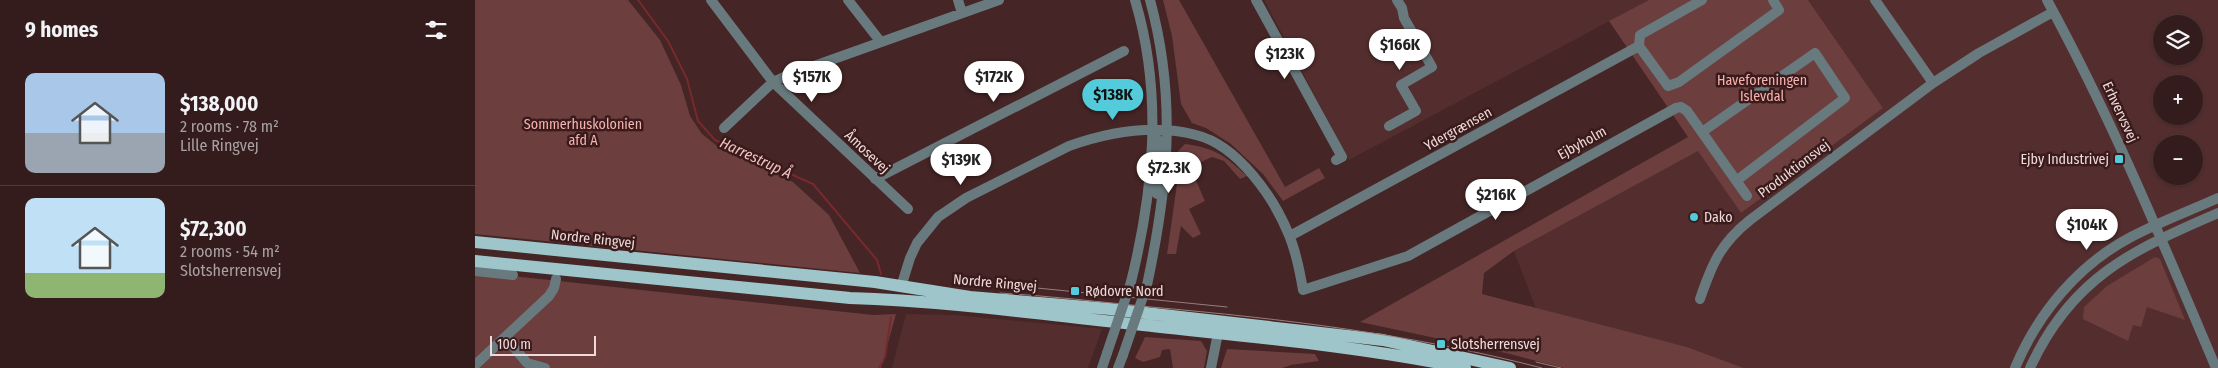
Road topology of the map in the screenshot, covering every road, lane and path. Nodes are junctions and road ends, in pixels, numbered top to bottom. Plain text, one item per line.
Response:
1 (711, 0) edge
2 (848, 0) edge
3 (958, 0) edge
4 (999, 0) edge
5 (1135, 0) edge
6 (1151, 0) edge
7 (1256, 0) edge
8 (1397, 0) edge
9 (1702, 0) edge
10 (1773, 0) edge
11 (1875, 0) edge
12 (2047, 0) edge
13 (2053, 12) junction
14 (962, 13) junction
15 (1143, 36) junction
16 (879, 42) junction
17 (1639, 46) junction
18 (1125, 51) dead end
19 (773, 82) junction
20 (1933, 83) junction
21 (1389, 126) dead end
22 (724, 128) dead end
23 (1153, 131) junction
24 (1168, 131) junction
25 (1702, 132) junction
26 (1337, 160) dead end
27 (875, 179) junction
28 (1736, 181) junction
29 (1747, 196) dead end
30 (2218, 198) edge
31 (908, 209) dead end
32 (2218, 213) edge
33 (2155, 225) junction
34 (1290, 236) junction
35 (2161, 238) junction
36 (475, 242) edge
37 (475, 261) edge
38 (1151, 267) junction
39 (475, 271) edge
40 (513, 275) dead end
41 (555, 279) dead end
42 (901, 287) junction
43 (1700, 299) dead end
44 (1218, 333) junction
45 (505, 337) junction
46 (475, 365) edge
47 (545, 368) edge
48 (1102, 368) edge
49 (1118, 368) edge
50 (1211, 368) edge
51 (1465, 368) edge
52 (1510, 368) edge
53 (2015, 368) edge
54 (2030, 368) edge
55 (2216, 368) edge

1 - 19 street, Åmosevej
2 - 16 street
3 - 14 street
4 - 14 street
5 - 15 street
6 - 24 street
7 - 26 street
8 - 21 street
9 - 17 street, Ydergrænsen
10 - 17 street
11 - 20 street
12 - 13 street, Erhvervsvej
13 - 20 street, Produktionsvej
13 - 33 street, Erhvervsvej
14 - 16 street
15 - 23 street
15 - 24 street
16 - 19 street
17 - 34 street, Ydergrænsen
18 - 27 street
19 - 22 street
19 - 27 street, Åmosevej
20 - 43 street, Produktionsvej
23 - 24 street
23 - 38 street
23 - 42 street
23 - 48 street, bridge
24 - 34 street
24 - 38 street
25 - 28 street, Ejbyholm
25 - 28 street
25 - 34 street, Ejbyholm
27 - 31 street, Åmosevej
28 - 29 street, Ejbyholm
30 - 33 street
32 - 35 street
33 - 35 street, Erhvervsvej
33 - 53 street
35 - 54 street
35 - 55 street
36 - 42 main road, Nordre Ringvej
37 - 44 main road, Nordre Ringvej
38 - 49 street, bridge
39 - 40 street
41 - 45 street
42 - 52 main road, Nordre Ringvej
44 - 50 street
44 - 51 main road, Nordre Ringvej
45 - 46 street
45 - 47 street

